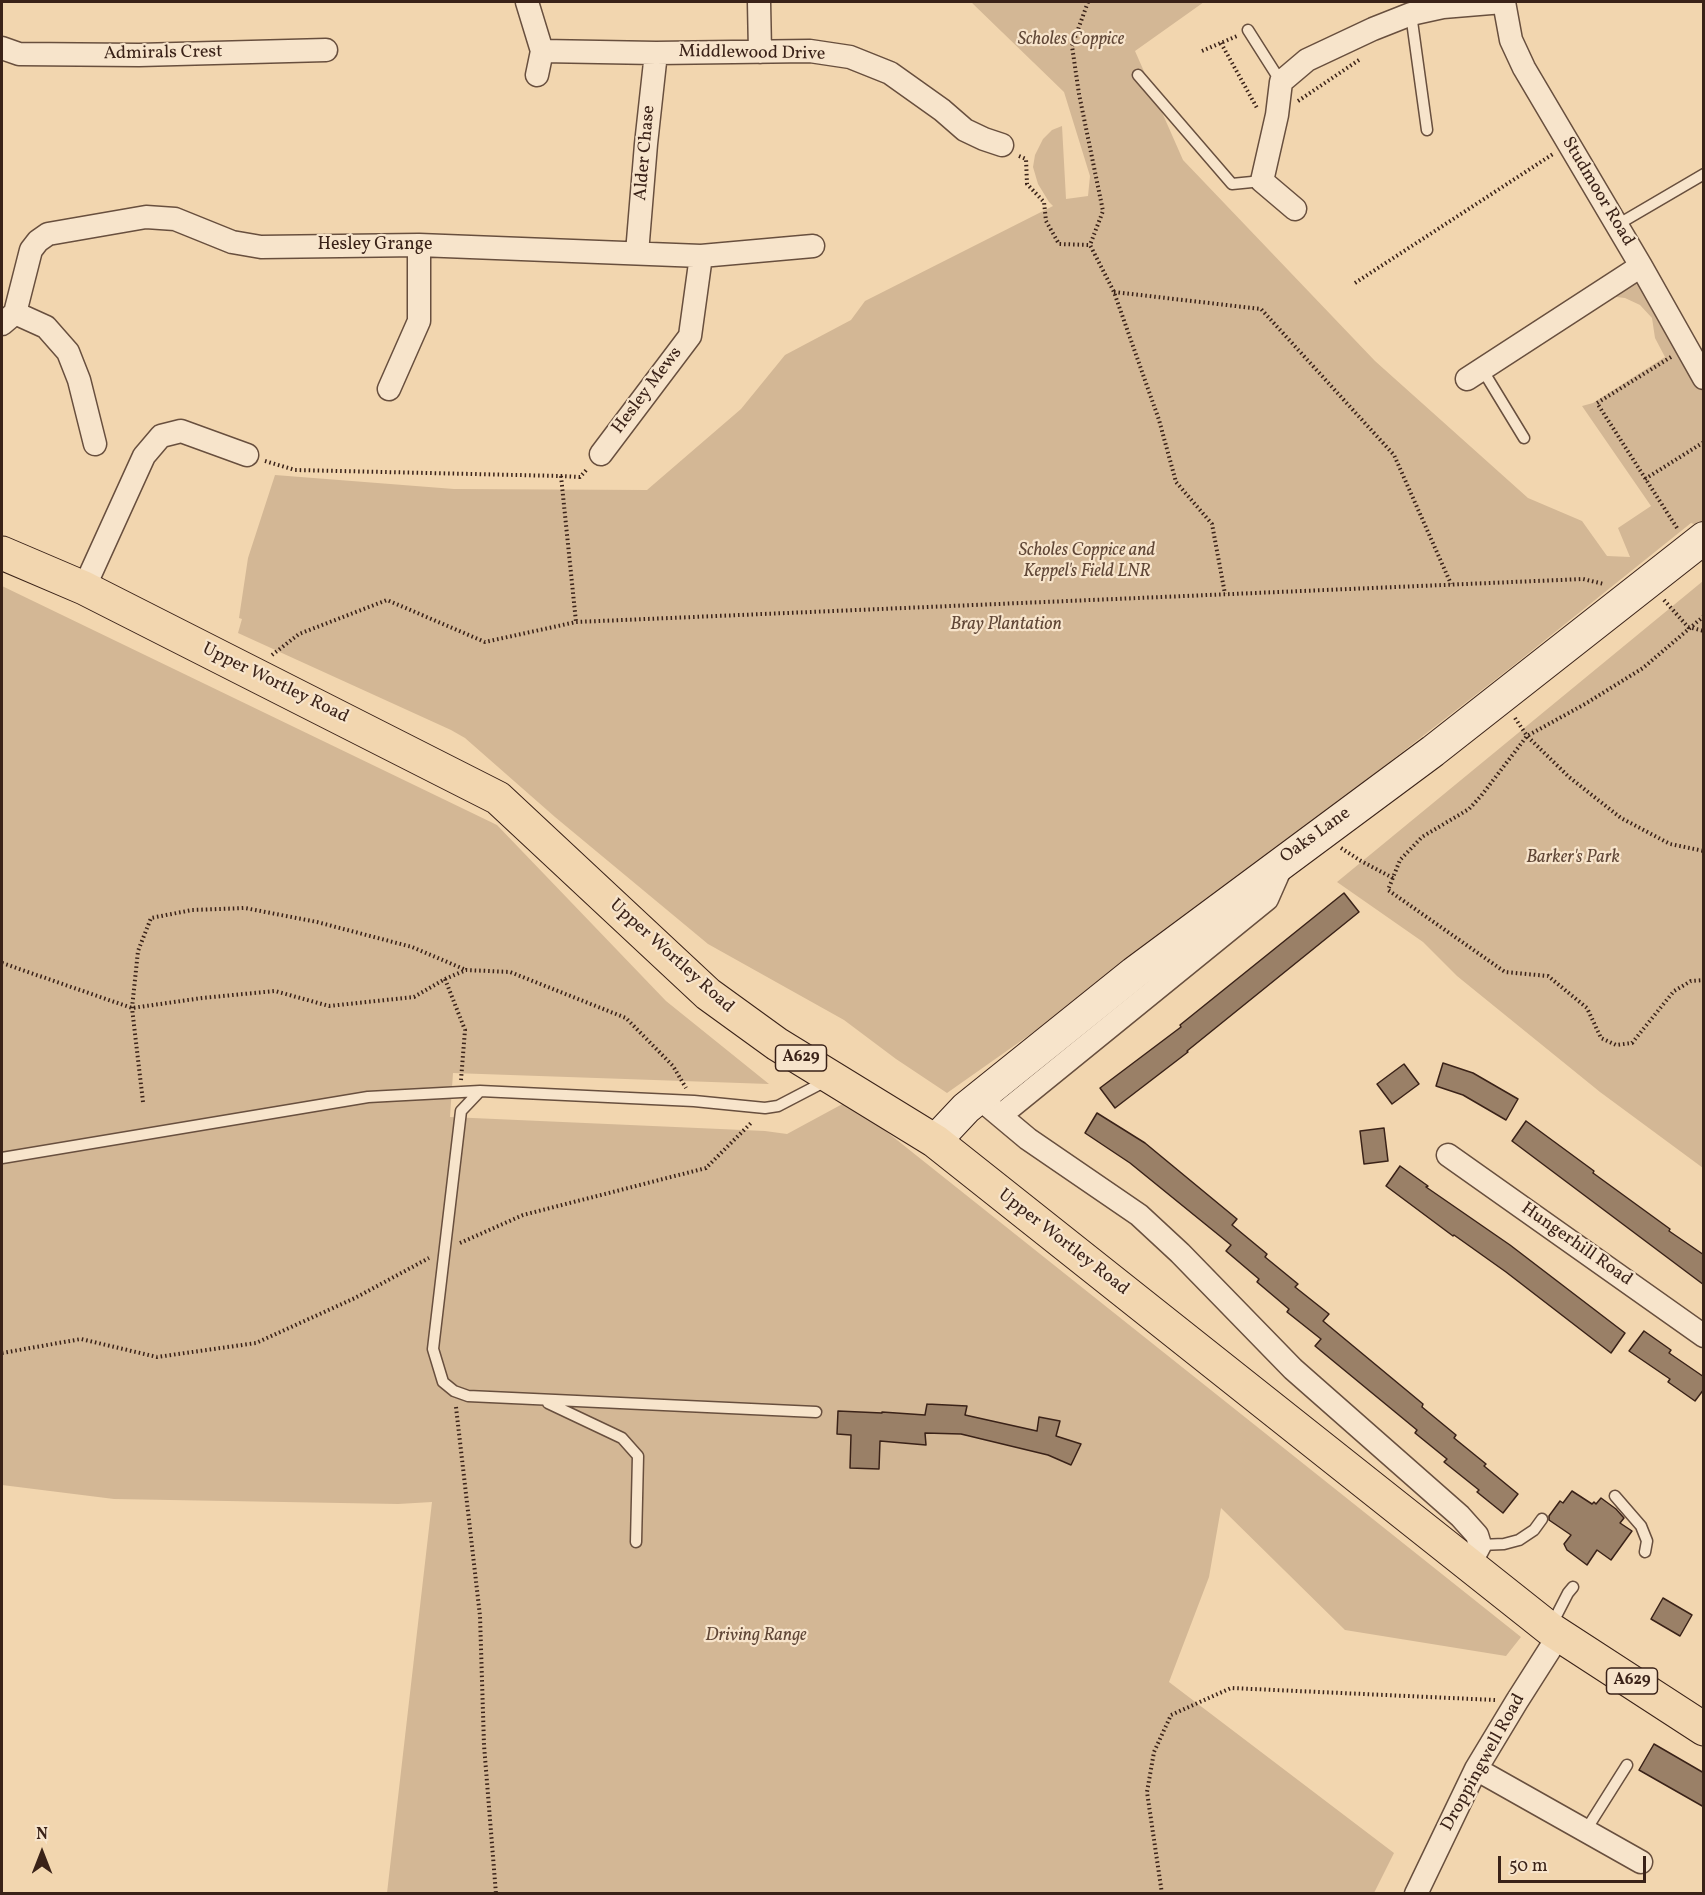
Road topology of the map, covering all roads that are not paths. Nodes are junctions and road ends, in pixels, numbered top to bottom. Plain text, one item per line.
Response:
1 (527, 2) edge
2 (759, 2) edge
3 (1503, 2) edge
4 (1411, 14) junction
5 (1248, 30) road end
6 (2, 48) edge
7 (326, 50) dead end
8 (542, 51) junction
9 (760, 52) junction
10 (656, 53) junction
11 (537, 75) dead end
12 (1138, 75) dead end
13 (1281, 82) junction
14 (1427, 130) dead end
15 (1002, 145) road end
16 (1704, 174) edge
17 (1262, 181) junction
18 (1295, 209) dead end
19 (1617, 225) junction
20 (418, 245) junction
21 (813, 246) dead end
22 (638, 253) junction
23 (701, 256) junction
24 (1641, 266) junction
25 (8, 318) edge
26 (1475, 374) joint
27 (1704, 378) edge
28 (389, 388) dead end
29 (1524, 438) dead end
30 (95, 444) dead end
31 (601, 453) road end
32 (247, 455) road end
33 (1697, 543) edge
34 (2, 553) edge
35 (84, 588) junction
36 (834, 1077) junction
37 (480, 1091) junction
38 (990, 1107) junction
39 (935, 1141) junction
40 (1448, 1155) dead end
41 (2, 1158) edge
42 (1704, 1336) edge
43 (542, 1400) junction
44 (816, 1412) dead end
45 (1615, 1496) dead end
46 (1542, 1519) dead end
47 (636, 1542) dead end
48 (1645, 1552) dead end
49 (1475, 1555) junction
50 (1573, 1587) dead end
51 (1554, 1632) junction
52 (1704, 1729) edge
53 (1627, 1765) dead end
54 (1476, 1770) junction
55 (1586, 1830) junction
56 (1641, 1862) dead end
57 (1416, 1893) edge

1 - 8 street
2 - 9 street
3 - 4 street
3 - 19 street, Studmoor Road
4 - 13 street
4 - 14 lane
5 - 13 lane
6 - 7 street, Admirals Crest
8 - 10 street, Middlewood Drive
8 - 11 street
9 - 10 street, Middlewood Drive
9 - 15 street, Middlewood Drive
10 - 22 street, Alder Chase
12 - 17 lane
13 - 17 street
16 - 19 lane
17 - 18 street
19 - 24 street, Studmoor Road
20 - 22 street, Hesley Grange
20 - 25 street, Hesley Grange
20 - 28 street
21 - 23 street, Hesley Grange
22 - 23 street, Hesley Grange
23 - 31 street, Hesley Mews
24 - 26 street
24 - 27 street, Studmoor Road
25 - 30 street
26 - 29 lane
32 - 35 street
33 - 38 street, Oaks Lane
34 - 35 main road, Upper Wortley Road / A629
35 - 36 main road, Upper Wortley Road / A629
36 - 37 lane
36 - 39 main road, Upper Wortley Road / A629
37 - 41 lane
37 - 43 lane
38 - 39 street, Oaks Lane
38 - 49 street, Upper Wortley Road
39 - 49 main road, Upper Wortley Road / A629
40 - 42 street, Hungerhill Road
43 - 44 lane
43 - 47 lane
45 - 48 lane
46 - 49 lane
49 - 51 main road, Upper Wortley Road / A629
50 - 51 lane
51 - 52 main road, Upper Wortley Road / A629
51 - 54 street, Droppingwell Road
53 - 55 lane
54 - 55 street
54 - 57 street, Droppingwell Road
55 - 56 street

